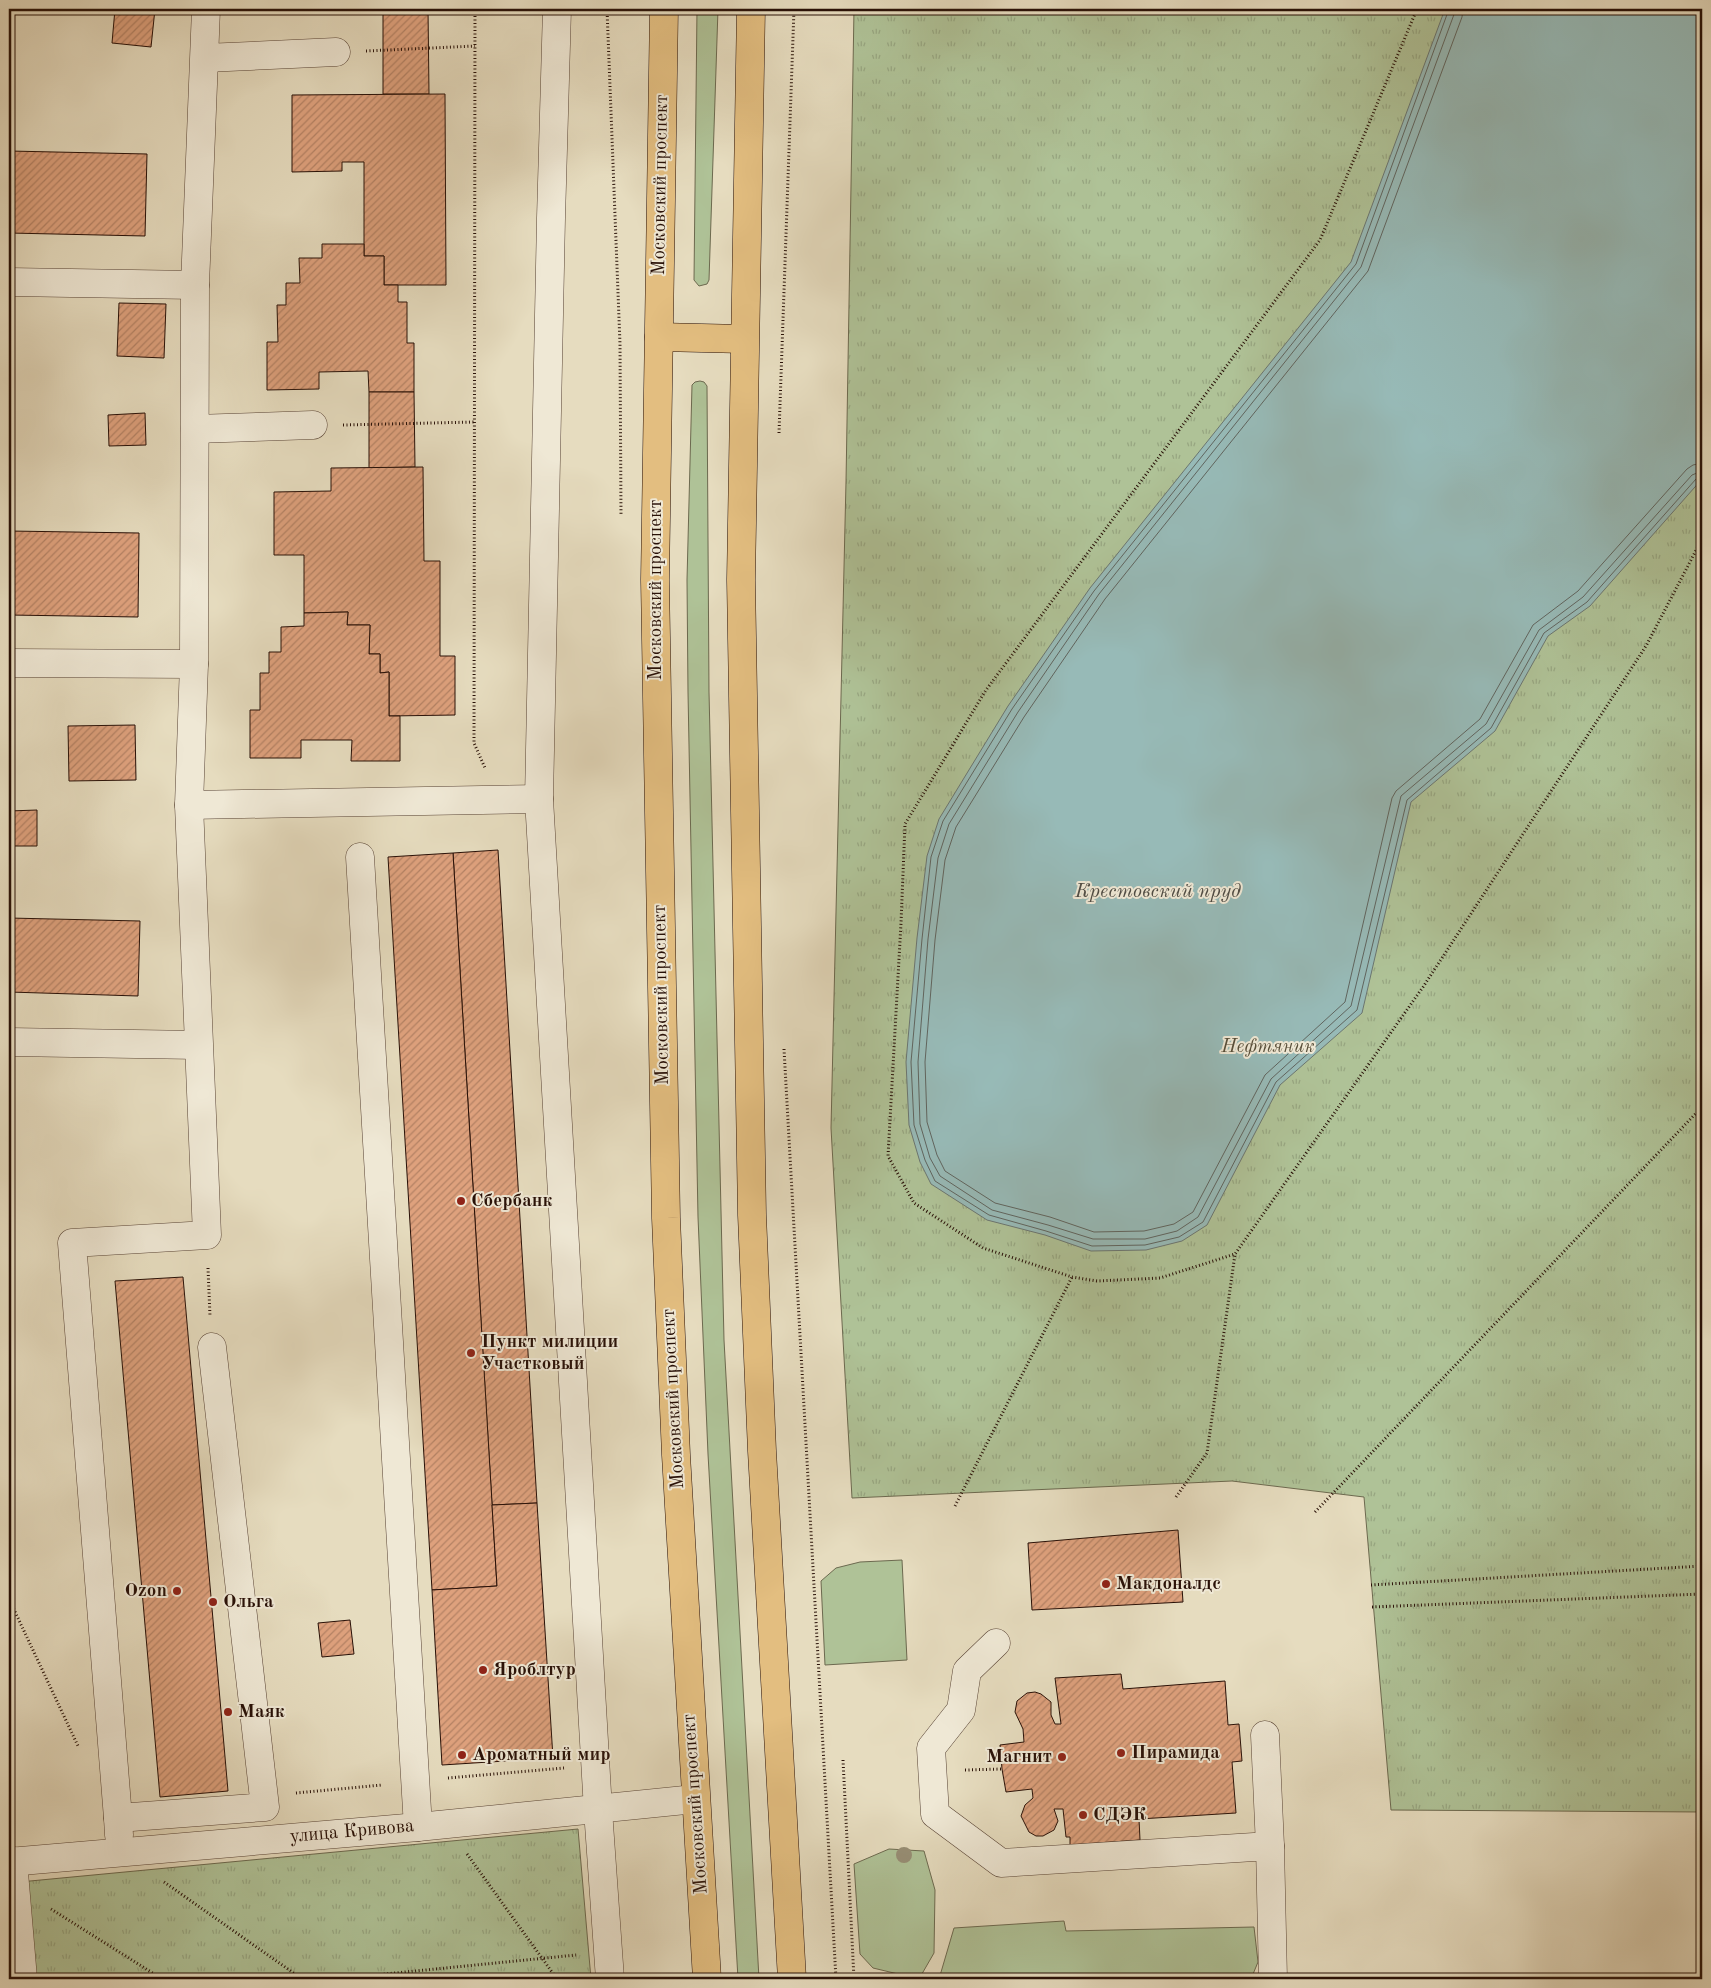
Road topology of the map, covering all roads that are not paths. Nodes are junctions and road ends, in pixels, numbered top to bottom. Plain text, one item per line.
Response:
1 (206, 9) edge
2 (557, 9) edge
3 (664, 9) edge
4 (751, 9) edge
5 (336, 52) dead end
6 (205, 58) junction
7 (9, 282) edge
8 (194, 285) junction
9 (659, 338) junction
10 (744, 339) junction
11 (313, 425) dead end
12 (194, 429) junction
13 (9, 663) edge
14 (194, 664) junction
15 (539, 799) junction
16 (189, 805) junction
17 (360, 857) dead end
18 (9, 1042) edge
19 (198, 1045) junction
20 (212, 1347) road end
21 (996, 1643) dead end
22 (1265, 1735) dead end
23 (696, 1799) junction
24 (598, 1810) junction
25 (118, 1818) junction
26 (418, 1826) junction
27 (1270, 1846) junction
28 (120, 1852) junction
29 (12, 1870) edge
30 (23, 1979) edge
31 (610, 1979) edge
32 (707, 1979) edge
33 (792, 1979) edge
34 (1273, 1979) edge

1 - 6 street
2 - 15 street
3 - 9 main road, Московский проспект
4 - 10 main road
5 - 6 street
6 - 8 street
7 - 8 street
8 - 12 street
9 - 10 main road
9 - 23 main road, Московский проспект
10 - 33 main road
11 - 12 street
12 - 14 street
13 - 14 street
14 - 16 street
15 - 16 street
15 - 24 street
16 - 19 street
17 - 26 street
18 - 19 street
19 - 25 street
20 - 25 street
21 - 27 street
22 - 27 street
23 - 24 street, улица Кривова
23 - 32 main road, Московский проспект
24 - 26 street, улица Кривова
24 - 31 street
25 - 28 street
26 - 28 street, улица Кривова
27 - 34 street
28 - 29 street, улица Кривова
29 - 30 street

